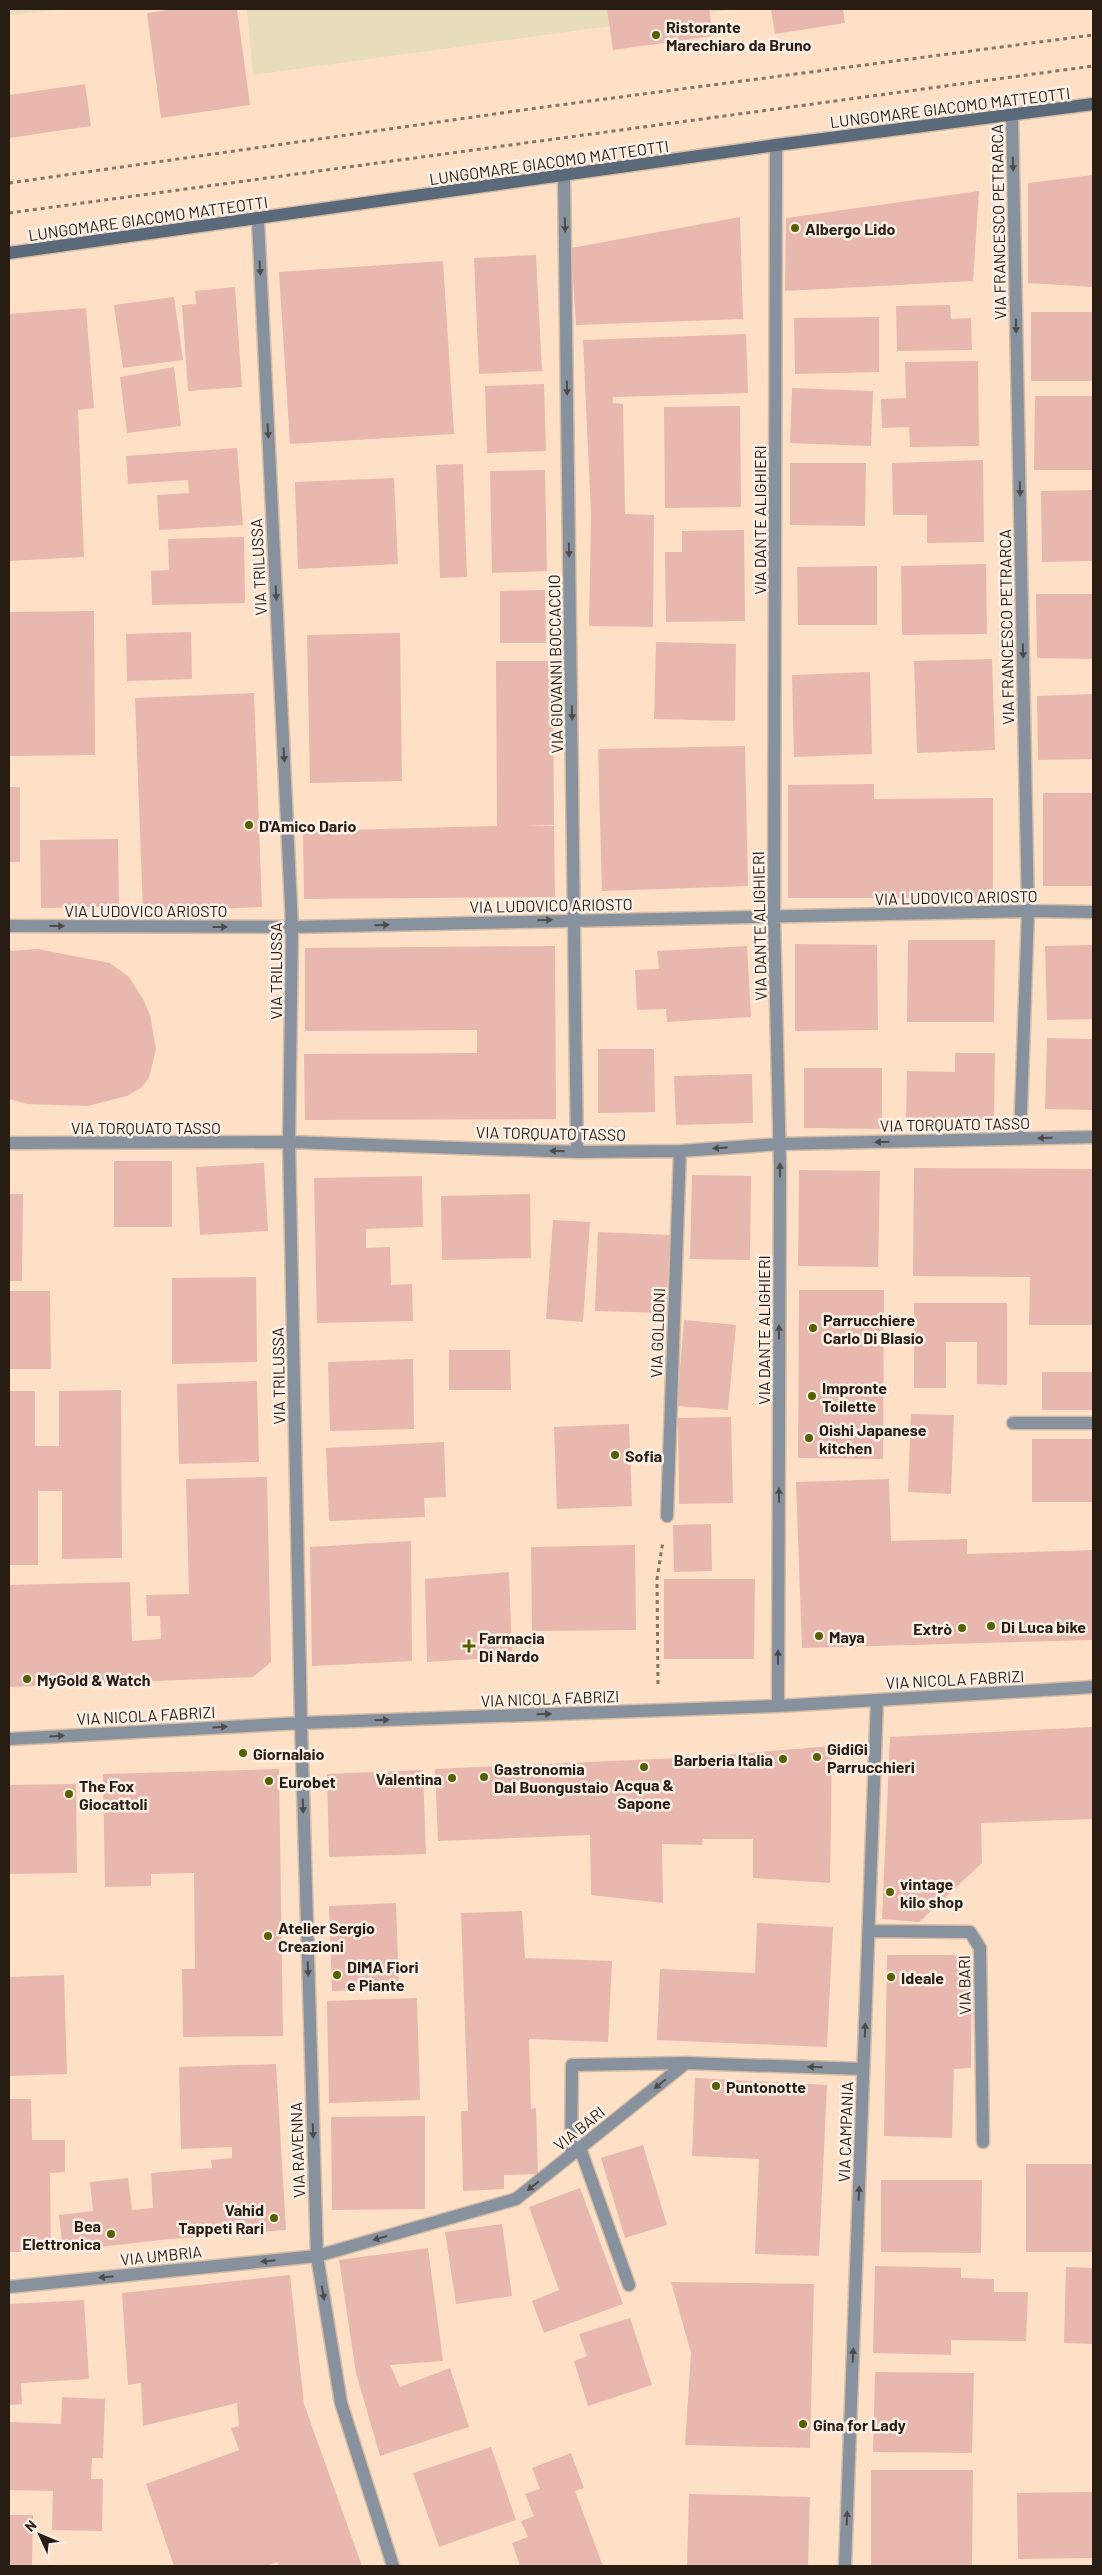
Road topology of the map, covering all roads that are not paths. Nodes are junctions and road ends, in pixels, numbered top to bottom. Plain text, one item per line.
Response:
1 (1093, 104) edge
2 (1012, 115) junction
3 (776, 145) junction
4 (564, 177) junction
5 (258, 220) junction
6 (9, 253) edge
7 (1028, 911) junction
8 (1093, 912) edge
9 (774, 918) junction
10 (575, 920) junction
11 (9, 926) edge
12 (292, 927) junction
13 (1093, 1137) edge
14 (1020, 1139) junction
15 (289, 1142) junction
16 (9, 1143) edge
17 (780, 1144) junction
18 (680, 1151) junction
19 (577, 1152) junction
20 (1013, 1423) dead end
21 (1093, 1423) edge
22 (667, 1516) road end
23 (1093, 1687) edge
24 (877, 1700) junction
25 (778, 1706) junction
26 (301, 1723) junction
27 (9, 1739) edge
28 (869, 1931) junction
29 (686, 2063) junction
30 (863, 2069) junction
31 (983, 2142) dead end
32 (576, 2152) junction
33 (316, 2256) junction
34 (630, 2285) dead end
35 (9, 2287) edge
36 (393, 2566) edge
37 (845, 2566) edge

1 - 2 street, LUNGOMARE GIACOMO MATTEOTTI
2 - 3 street, LUNGOMARE GIACOMO MATTEOTTI
2 -> 7 street, VIA FRANCESCO PETRARCA
3 - 4 street, LUNGOMARE GIACOMO MATTEOTTI
3 - 9 street, VIA DANTE ALIGHIERI
4 - 5 street, LUNGOMARE GIACOMO MATTEOTTI
4 -> 10 street, VIA GIOVANNI BOCCACCIO
5 - 6 street, LUNGOMARE GIACOMO MATTEOTTI
5 -> 12 street, VIA TRILUSSA
7 - 8 street, VIA LUDOVICO ARIOSTO
7 - 9 street, VIA LUDOVICO ARIOSTO
7 - 14 street, VIA FRANCESCO PETRARCA
9 - 10 street, VIA LUDOVICO ARIOSTO
9 - 17 street, VIA DANTE ALIGHIERI
12 -> 10 street, VIA LUDOVICO ARIOSTO
10 - 19 street, VIA GIOVANNI BOCCACCIO
11 -> 12 street, VIA LUDOVICO ARIOSTO
12 - 15 street, VIA TRILUSSA
13 -> 14 street, VIA TORQUATO TASSO
14 -> 17 street, VIA TORQUATO TASSO
15 - 16 street, VIA TORQUATO TASSO
19 -> 15 street, VIA TORQUATO TASSO
15 - 26 street, VIA TRILUSSA
17 -> 18 street, VIA TORQUATO TASSO
25 -> 17 street, VIA DANTE ALIGHIERI
18 - 19 street, VIA TORQUATO TASSO
18 - 22 street, VIA GOLDONI
20 - 21 street
23 - 24 street, VIA NICOLA FABRIZI
24 - 25 street, VIA NICOLA FABRIZI
24 - 28 street, VIA CAMPANIA
26 -> 25 street, VIA NICOLA FABRIZI
27 -> 26 street, VIA NICOLA FABRIZI
26 -> 33 street, VIA RAVENNA
30 -> 28 street, VIA CAMPANIA
28 - 31 street, VIA BARI
30 -> 29 street
29 -> 32 street, VIA BARI
29 - 32 street
37 -> 30 street, VIA CAMPANIA
32 -> 33 street, VIA BARI
32 - 34 street
33 -> 35 street, VIA UMBRIA
33 -> 36 street, VIA RAVENNA

